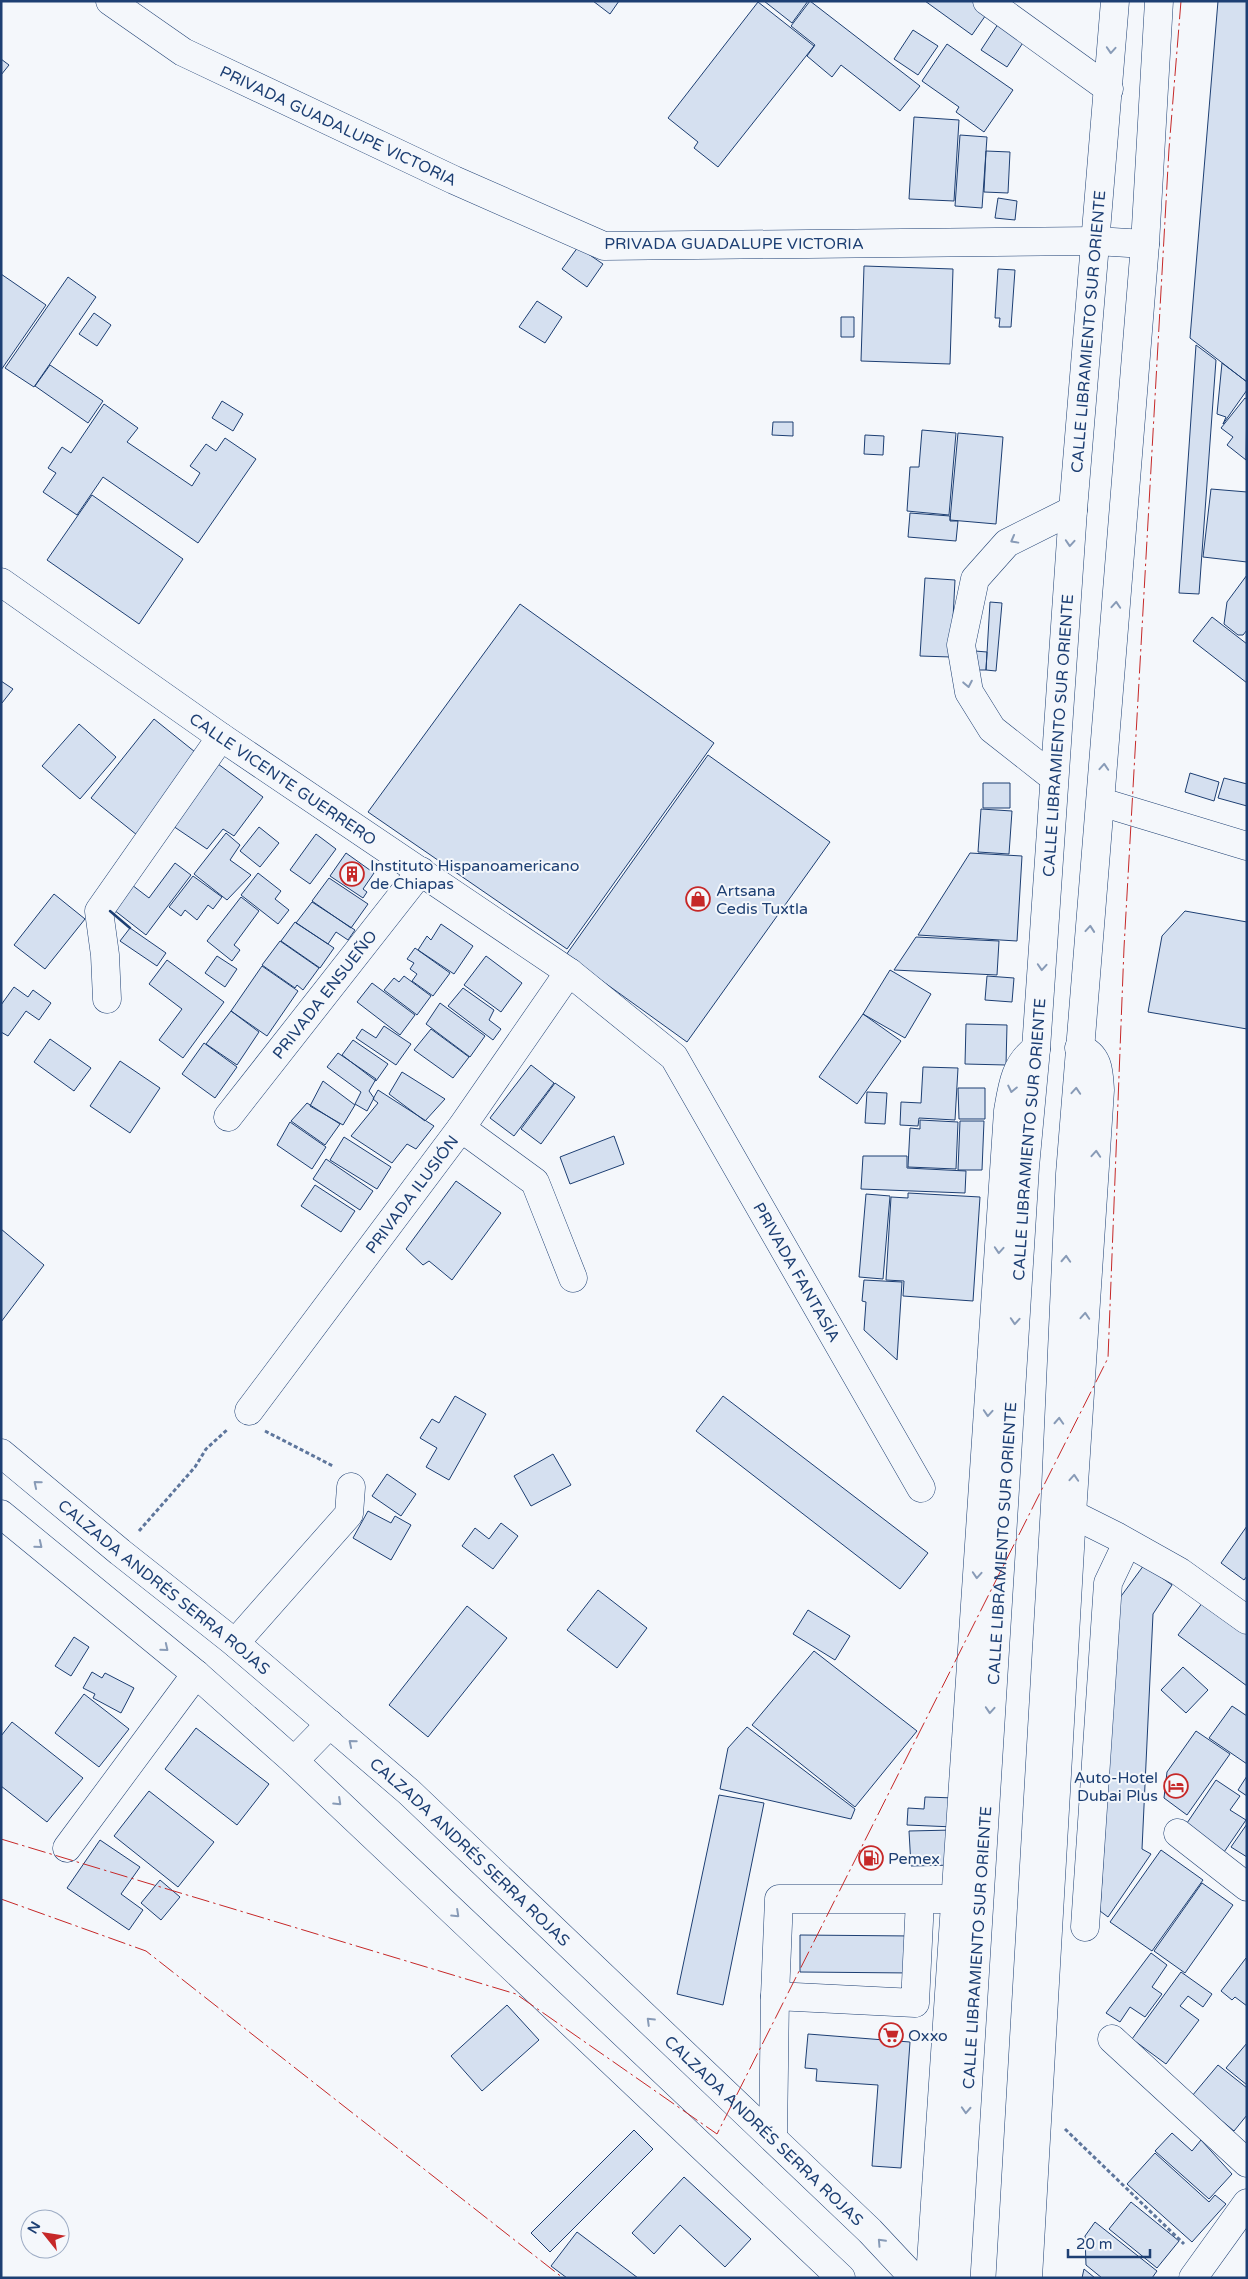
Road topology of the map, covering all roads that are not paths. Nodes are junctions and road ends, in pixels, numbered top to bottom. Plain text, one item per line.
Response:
1 (110, 1) edge
2 (987, 1) edge
3 (1114, 1) edge
4 (1160, 1) edge
5 (1109, 89) junction
6 (1096, 241) junction
7 (1145, 244) junction
8 (1072, 510) junction
9 (1, 582) edge
10 (221, 737) junction
11 (1053, 777) junction
12 (1101, 802) junction
13 (1247, 846) edge
14 (421, 871) junction
15 (569, 972) junction
16 (107, 999) dead end
17 (1036, 1048) junction
18 (1079, 1048) junction
19 (674, 1057) joint
20 (228, 1117) dead end
21 (461, 1128) junction
22 (573, 1278) dead end
23 (249, 1411) road end
24 (1, 1454) edge
25 (351, 1487) road end
26 (921, 1488) dead end
27 (1, 1514) edge
28 (1072, 1514) junction
29 (1127, 1543) junction
30 (1247, 1620) edge
31 (235, 1643) junction
32 (196, 1674) junction
33 (330, 1724) junction
34 (294, 1761) junction
35 (1178, 1834) dead end
36 (67, 1848) dead end
37 (1247, 1887) edge
38 (955, 1899) junction
39 (920, 1900) junction
40 (1085, 1927) dead end
41 (774, 1996) junction
42 (915, 2003) junction
43 (948, 2006) junction
44 (1112, 2039) dead end
45 (773, 2138) junction
46 (1247, 2163) edge
47 (1247, 2203) edge
48 (1199, 2271) edge
49 (841, 2278) edge
50 (914, 2278) edge
51 (930, 2278) edge
52 (956, 2278) edge
53 (1010, 2278) edge
54 (1028, 2278) edge

1 - 6 street, PRIVADA GUADALUPE VICTORIA
2 - 5 street
3 -> 5 street, CALLE LIBRAMIENTO SUR ORIENTE
4 - 7 street
5 - 6 street, CALLE LIBRAMIENTO SUR ORIENTE
6 - 7 street, PRIVADA GUADALUPE VICTORIA
6 - 8 street, CALLE LIBRAMIENTO SUR ORIENTE
12 -> 7 street
8 -> 11 street, CALLE LIBRAMIENTO SUR ORIENTE
8 -> 11 street
9 - 10 street, CALLE VICENTE GUERRERO
10 - 14 street, CALLE VICENTE GUERRERO
10 - 16 street
11 -> 17 street, CALLE LIBRAMIENTO SUR ORIENTE
12 - 13 street
18 -> 12 street
14 - 15 street, CALLE VICENTE GUERRERO
14 - 20 street, PRIVADA ENSUEÑO
15 - 19 street, CALLE VICENTE GUERRERO
15 - 21 street, PRIVADA ILUSIÓN
17 -> 38 street
17 -> 52 street, CALLE LIBRAMIENTO SUR ORIENTE
28 -> 18 street
53 -> 18 street
19 - 26 street, PRIVADA FANTASÍA
21 - 22 street
21 - 23 street, PRIVADA ILUSIÓN
31 -> 24 street, CALZADA ANDRÉS SERRA ROJAS
25 - 31 street
27 -> 32 street
28 - 29 street
28 - 54 street
29 - 30 street
29 - 40 street
31 - 33 street, CALZADA ANDRÉS SERRA ROJAS
32 - 34 street
32 - 36 street
33 - 34 street
45 -> 33 street, CALZADA ANDRÉS SERRA ROJAS
34 -> 49 street
35 - 37 street
38 - 39 street
38 - 43 street
39 - 41 street
39 - 42 street
41 - 42 street
41 - 45 street
42 - 43 street
43 - 51 street
44 - 46 street
50 -> 45 street, CALZADA ANDRÉS SERRA ROJAS
47 - 48 street

